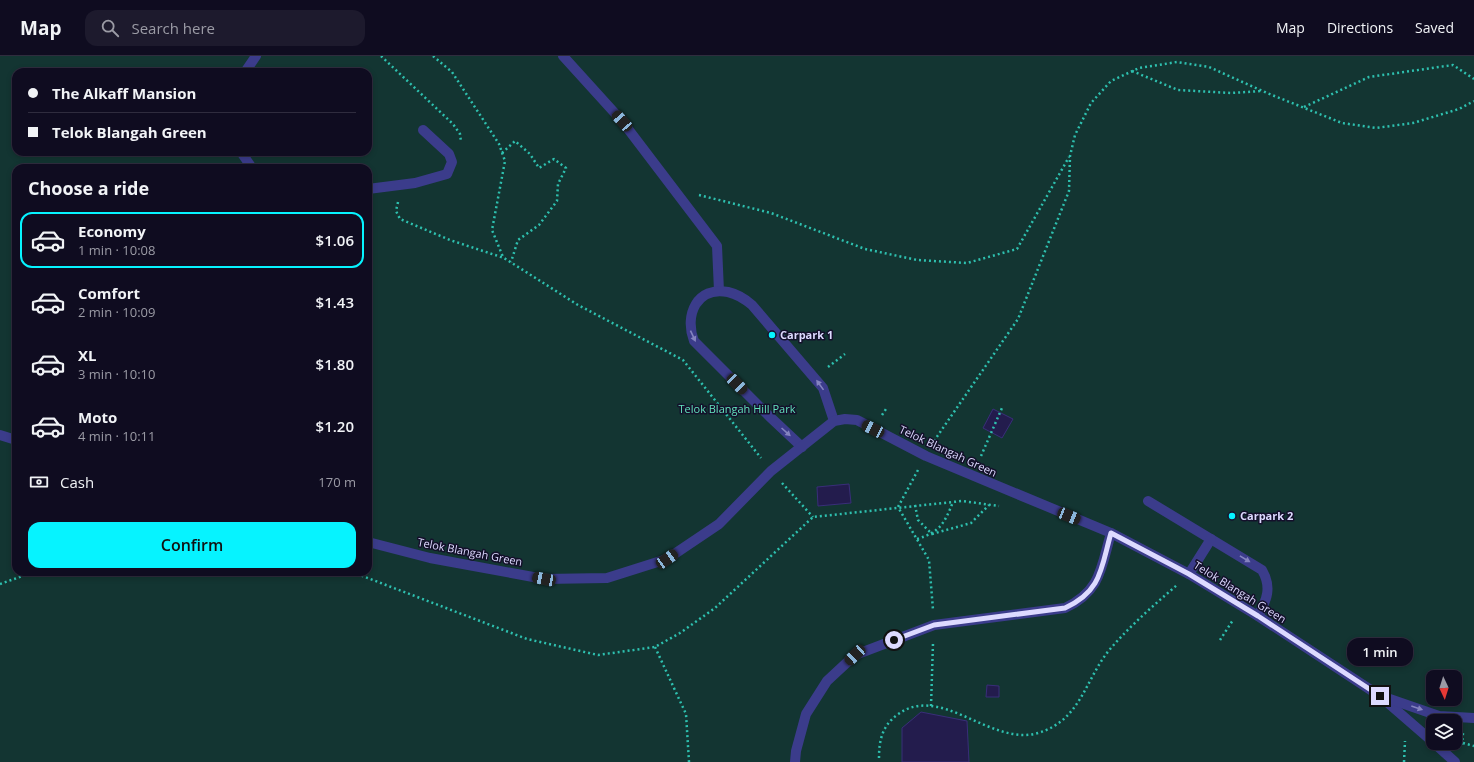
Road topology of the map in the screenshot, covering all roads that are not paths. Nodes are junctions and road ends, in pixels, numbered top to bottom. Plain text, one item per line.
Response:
1 (256, 56) edge
2 (563, 56) edge
3 (248, 68) edge
4 (423, 130) dead end
5 (372, 188) edge
6 (719, 291) junction
7 (834, 421) junction
8 (0, 435) edge
9 (12, 439) edge
10 (802, 447) junction
11 (1148, 501) dead end
12 (1111, 533) junction
13 (1212, 539) junction
14 (372, 543) edge
15 (1189, 574) junction
16 (1258, 616) junction
17 (1380, 696) junction
18 (1474, 718) edge
19 (1426, 737) edge
20 (1441, 750) edge
21 (795, 762) edge
22 (1455, 762) edge

1 - 3 street
2 - 6 street
4 - 5 street
7 -> 6 street
6 -> 10 street
7 - 10 street, Telok Blangah Green
7 - 12 street, Telok Blangah Green
8 - 9 street
10 - 14 street, Telok Blangah Green
11 - 13 street
12 - 15 street, Telok Blangah Green
12 - 21 street
13 - 15 street
13 -> 16 street
15 - 16 street, Telok Blangah Green
16 - 17 street, Telok Blangah Green
17 -> 18 street, Telok Blangah Green
17 - 19 street, Telok Blangah Green
20 - 22 street, Telok Blangah Green

